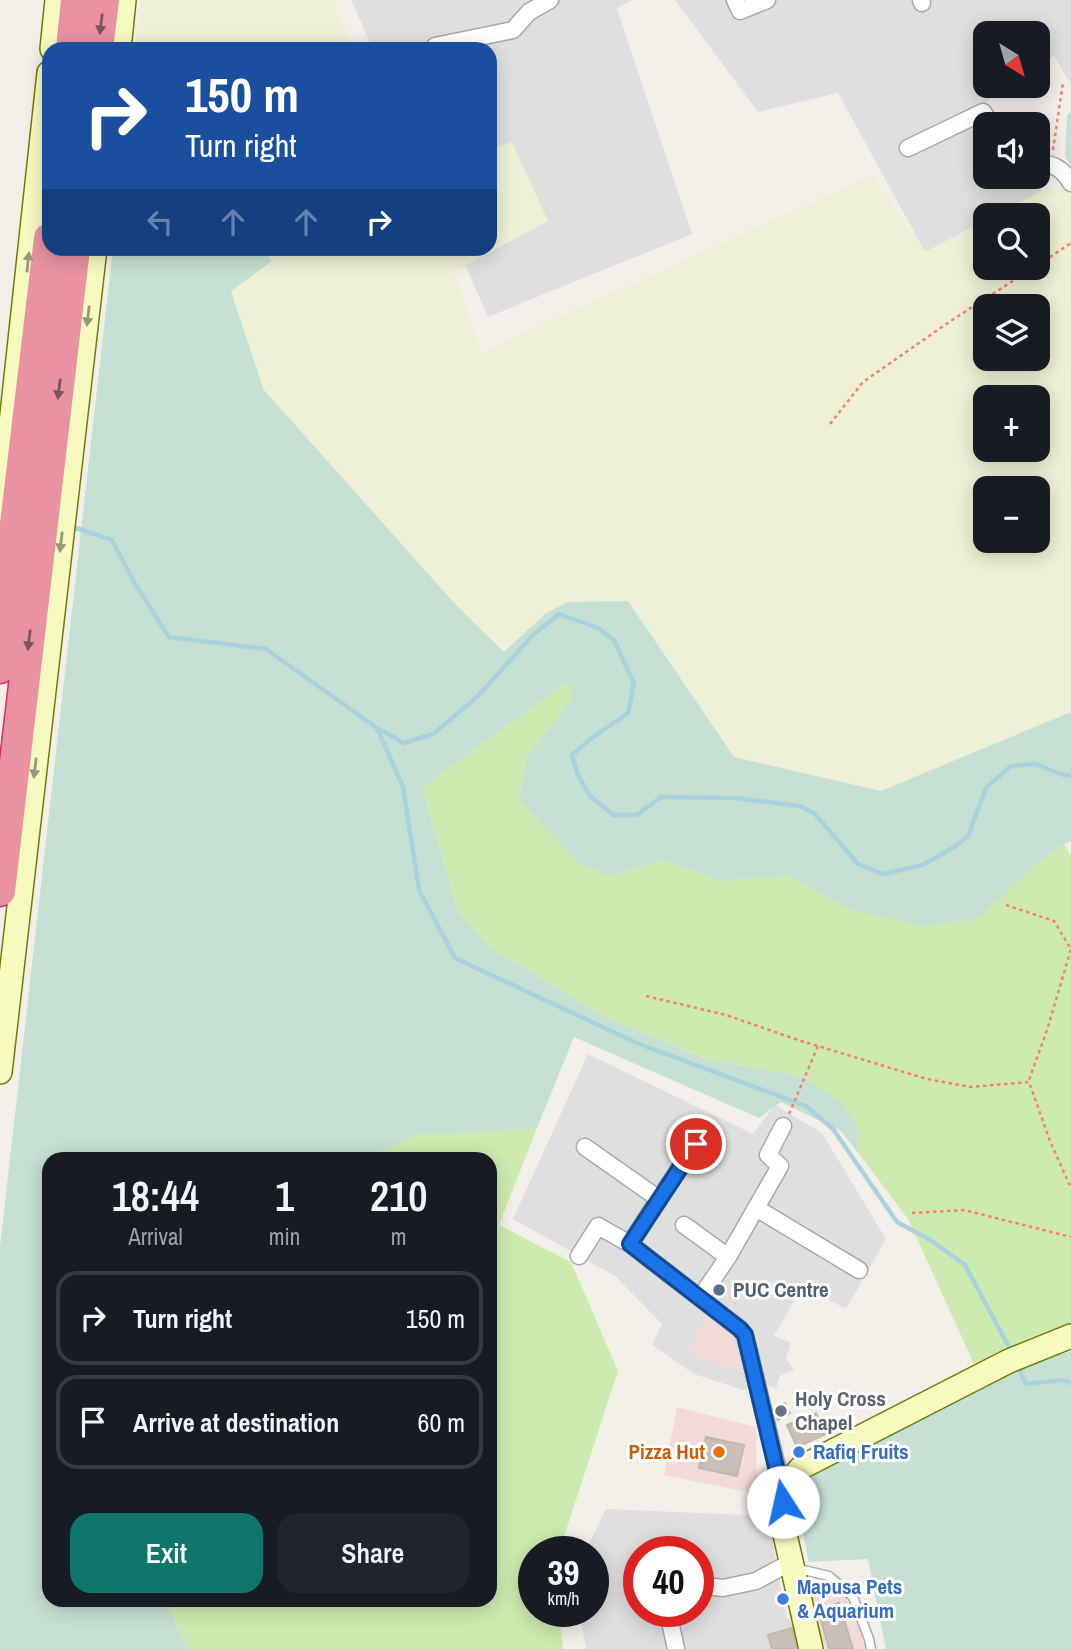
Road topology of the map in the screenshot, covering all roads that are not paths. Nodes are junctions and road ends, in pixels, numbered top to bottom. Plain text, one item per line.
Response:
1 (57, 0) edge
2 (76, 0) edge
3 (104, 0) edge
4 (124, 0) edge
5 (550, 0) edge
6 (735, 0) edge
7 (767, 0) edge
8 (53, 42) edge
9 (72, 42) edge
10 (99, 42) edge
11 (119, 42) edge
12 (454, 42) edge
13 (973, 118) edge
14 (42, 137) edge
15 (908, 148) dead end
16 (1050, 165) edge
17 (1071, 183) edge
18 (47, 256) edge
19 (74, 256) edge
20 (94, 256) edge
21 (0, 525) edge
22 (0, 668) edge
23 (0, 891) edge
24 (0, 1072) edge
25 (783, 1126) road end
26 (696, 1144) dead end
27 (585, 1147) dead end
28 (659, 1199) junction
29 (756, 1208) junction
30 (684, 1225) dead end
31 (630, 1244) junction
32 (579, 1256) dead end
33 (727, 1257) junction
34 (859, 1270) dead end
35 (700, 1298) junction
36 (1071, 1336) edge
37 (784, 1487) junction
38 (791, 1565) junction
39 (714, 1587) edge
40 (671, 1627) edge
41 (676, 1649) edge
42 (811, 1649) edge
43 (871, 1649) edge

1 - 8 street
2 - 9 highway
3 -> 10 highway
4 - 11 street
5 - 12 street
6 - 7 street
13 - 15 street
21 -> 14 street
16 - 17 street
18 - 22 highway
19 -> 23 highway
20 -> 24 street
25 - 29 street
26 - 28 street
27 - 28 street
28 - 31 street
29 - 33 street
29 - 34 street
30 - 33 street
31 - 32 street
31 - 35 street
33 - 35 street
35 - 37 street
36 - 37 street
37 - 38 street
38 - 39 street
38 - 42 street
38 - 43 lane
40 - 41 street

